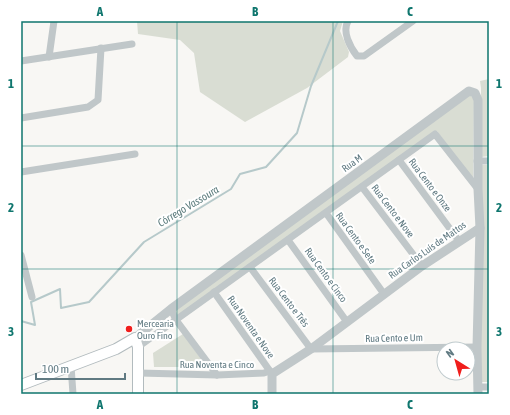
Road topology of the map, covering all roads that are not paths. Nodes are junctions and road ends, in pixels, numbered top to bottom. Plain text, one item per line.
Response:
1 (54, 21) edge
2 (348, 21) edge
3 (413, 21) edge
4 (132, 44) dead end
5 (101, 48) junction
6 (48, 57) junction
7 (21, 61) edge
8 (21, 118) edge
9 (135, 154) dead end
10 (399, 160) junction
11 (477, 161) junction
12 (489, 161) edge
13 (21, 172) edge
14 (362, 187) junction
15 (478, 188) junction
16 (326, 213) junction
17 (480, 228) junction
18 (288, 240) junction
19 (459, 241) junction
20 (21, 255) edge
21 (422, 266) junction
22 (250, 267) junction
23 (214, 292) junction
24 (384, 294) junction
25 (32, 297) dead end
26 (171, 309) junction
27 (176, 320) junction
28 (347, 322) junction
29 (136, 343) junction
30 (436, 347) edge
31 (476, 347) joint
32 (311, 349) junction
33 (72, 366) junction
34 (271, 372) junction
35 (139, 373) junction
36 (217, 375) junction
37 (21, 385) edge
38 (489, 387) edge
39 (478, 391) edge
40 (73, 394) edge
41 (138, 394) edge
42 (272, 394) edge

1 - 6 street
2 - 3 street
4 - 5 street
5 - 6 street
5 - 8 street
6 - 7 street
9 - 13 street
10 - 14 street
10 - 15 street
10 - 19 street, Rua Cento e Onze
11 - 12 street
11 - 15 street, Rua M
11 - 26 street, Rua M
14 - 16 street
14 - 21 street, Rua Cento e Nove
15 - 17 street, Rua M
16 - 18 street
16 - 24 street, Rua Cento e Sete
17 - 19 street, Rua Carlos Luís de Mattos
17 - 31 street, Rua Carlos Luís de Mattos
18 - 22 street
18 - 28 street, Rua Cento e Cinco
19 - 21 street, Rua Carlos Luís de Mattos
20 - 25 street
21 - 24 street, Rua Carlos Luís de Mattos
22 - 23 street
22 - 32 street, Rua Cento e Três
23 - 27 street
23 - 34 street, Rua Noventa e Nove
24 - 28 street, Rua Carlos Luís de Mattos
26 - 27 street
26 - 29 street, Rua M
27 - 29 street
27 - 36 street
28 - 32 street, Rua Carlos Luís de Mattos
29 - 33 main road
29 - 35 main road
30 - 32 street, Rua Cento e Um
31 - 39 street, Rua Carlos Luís de Mattos
32 - 34 street, Rua Carlos Luís de Mattos
33 - 37 main road
33 - 40 street
34 - 36 street, Rua Noventa e Cinco
34 - 42 street
35 - 36 street, Rua Noventa e Cinco
35 - 41 main road
38 - 39 street

